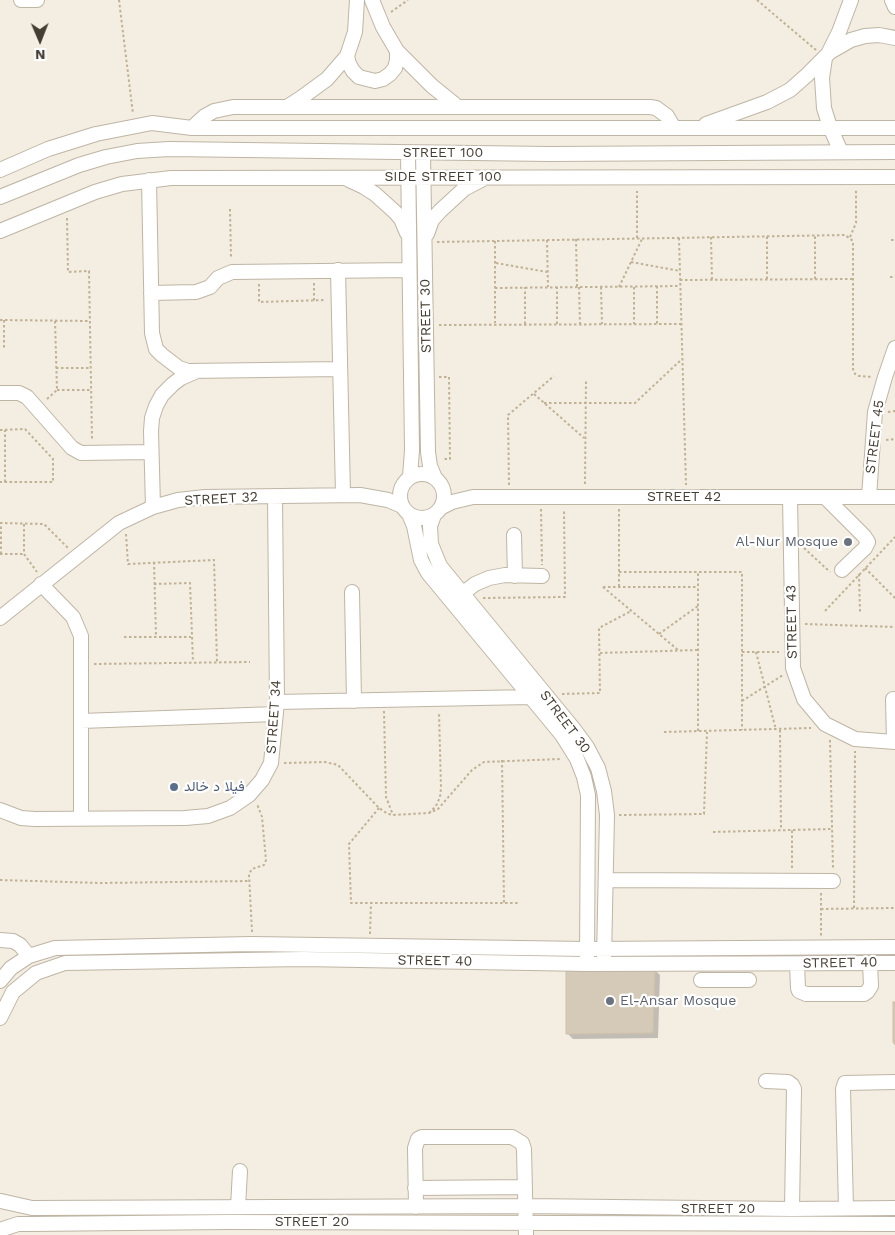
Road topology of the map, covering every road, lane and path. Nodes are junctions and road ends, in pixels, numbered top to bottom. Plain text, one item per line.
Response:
1 (21, 0) edge
2 (37, 0) edge
3 (119, 0) edge
4 (356, 0) edge
5 (372, 0) edge
6 (408, 0) edge
7 (756, 0) edge
8 (851, 0) edge
9 (892, 0) edge
10 (895, 7) edge
11 (383, 27) junction
12 (895, 38) edge
13 (397, 52) junction
14 (347, 56) junction
15 (826, 56) junction
16 (287, 107) junction
17 (458, 107) junction
18 (167, 124) junction
19 (135, 126) junction
20 (830, 127) junction
21 (192, 128) junction
22 (674, 128) junction
23 (694, 128) junction
24 (895, 128) edge
25 (169, 148) junction
26 (841, 152) junction
27 (895, 152) edge
28 (408, 153) junction
29 (423, 153) junction
30 (2, 167) edge
31 (424, 177) junction
32 (486, 177) junction
33 (637, 177) junction
34 (856, 177) junction
35 (895, 177) edge
36 (338, 178) junction
37 (408, 178) junction
38 (149, 180) junction
39 (0, 197) edge
40 (67, 203) junction
41 (230, 209) dead end
42 (0, 231) edge
43 (767, 236) junction
44 (815, 236) junction
45 (409, 237) junction
46 (712, 237) junction
47 (850, 237) junction
48 (636, 238) junction
49 (642, 238) junction
50 (679, 238) junction
51 (576, 239) junction
52 (547, 240) junction
53 (891, 240) dead end
54 (895, 240) edge
55 (495, 241) junction
56 (425, 242) junction
57 (631, 262) junction
58 (495, 263) junction
59 (338, 270) junction
60 (409, 270) junction
61 (259, 271) junction
62 (314, 271) junction
63 (680, 271) junction
64 (232, 272) junction
65 (547, 272) junction
66 (890, 277) dead end
67 (895, 277) edge
68 (853, 279) junction
69 (680, 280) junction
70 (712, 280) junction
71 (766, 280) junction
72 (815, 280) junction
73 (619, 286) junction
74 (634, 286) junction
75 (657, 286) junction
76 (680, 286) junction
77 (525, 287) junction
78 (548, 287) junction
79 (558, 287) junction
80 (578, 287) junction
81 (601, 287) junction
82 (495, 288) junction
83 (151, 293) junction
84 (339, 300) junction
85 (314, 301) junction
86 (2, 320) edge
87 (55, 320) junction
88 (90, 321) junction
89 (495, 324) junction
90 (525, 324) junction
91 (557, 324) junction
92 (580, 324) junction
93 (602, 324) junction
94 (634, 324) junction
95 (657, 324) junction
96 (682, 324) junction
97 (426, 325) junction
98 (895, 348) edge
99 (4, 350) dead end
100 (683, 359) junction
101 (56, 368) junction
102 (90, 368) junction
103 (340, 369) junction
104 (198, 371) junction
105 (554, 376) dead end
106 (427, 377) junction
107 (885, 377) junction
108 (586, 379) dead end
109 (57, 390) junction
110 (91, 390) junction
111 (0, 393) edge
112 (534, 394) junction
113 (544, 403) junction
114 (586, 403) junction
115 (38, 407) junction
116 (0, 430) edge
117 (5, 430) junction
118 (586, 439) junction
119 (151, 452) junction
120 (92, 454) junction
121 (428, 459) junction
122 (408, 479) junction
123 (0, 482) edge
124 (5, 482) junction
125 (439, 482) junction
126 (343, 495) junction
127 (360, 495) junction
128 (275, 496) junction
129 (473, 497) junction
130 (510, 497) junction
131 (541, 497) junction
132 (585, 497) junction
133 (619, 497) junction
134 (687, 497) junction
135 (790, 497) junction
136 (825, 497) junction
137 (869, 497) junction
138 (895, 497) edge
139 (152, 507) junction
140 (405, 510) junction
141 (438, 511) junction
142 (1, 523) edge
143 (119, 523) junction
144 (24, 524) junction
145 (514, 535) dead end
146 (791, 536) junction
147 (895, 537) edge
148 (1, 554) edge
149 (24, 554) junction
150 (76, 556) junction
151 (154, 562) junction
152 (865, 568) junction
153 (619, 572) junction
154 (698, 572) junction
155 (837, 572) joint
156 (859, 574) junction
157 (515, 576) junction
158 (542, 576) junction
159 (42, 583) junction
160 (154, 584) junction
161 (619, 587) junction
162 (698, 587) junction
163 (352, 592) dead end
164 (462, 594) junction
165 (543, 598) dead end
166 (895, 598) edge
167 (698, 606) junction
168 (631, 611) junction
169 (825, 611) dead end
170 (860, 613) dead end
171 (0, 618) edge
172 (792, 624) junction
173 (895, 627) edge
174 (659, 634) junction
175 (192, 636) junction
176 (124, 637) dead end
177 (156, 637) junction
178 (678, 650) junction
179 (698, 650) junction
180 (742, 652) junction
181 (756, 652) junction
182 (793, 652) junction
183 (600, 653) junction
184 (193, 662) junction
185 (217, 662) junction
186 (250, 662) dead end
187 (81, 664) junction
188 (793, 668) junction
189 (766, 686) junction
190 (545, 694) junction
191 (530, 697) junction
192 (439, 699) junction
193 (893, 699) dead end
194 (383, 700) junction
195 (354, 701) junction
196 (742, 701) junction
197 (277, 708) junction
198 (81, 721) junction
199 (826, 724) junction
200 (776, 730) junction
201 (780, 730) junction
202 (698, 731) junction
203 (707, 731) junction
204 (742, 731) junction
205 (664, 732) dead end
206 (855, 739) junction
207 (894, 742) edge
208 (577, 759) junction
209 (502, 760) junction
210 (271, 763) junction
211 (249, 795) junction
212 (379, 808) junction
213 (0, 810) edge
214 (429, 813) junction
215 (393, 815) junction
216 (607, 815) junction
217 (81, 818) junction
218 (832, 829) junction
219 (781, 830) junction
220 (792, 830) junction
221 (713, 832) dead end
222 (0, 880) edge
223 (606, 880) junction
224 (791, 880) junction
225 (827, 880) junction
226 (250, 881) junction
227 (371, 903) junction
228 (504, 903) junction
229 (518, 903) dead end
230 (854, 908) junction
231 (895, 908) edge
232 (821, 909) junction
233 (588, 919) junction
234 (605, 919) junction
235 (0, 940) edge
236 (252, 944) junction
237 (370, 946) junction
238 (895, 947) edge
239 (604, 949) junction
240 (821, 949) junction
241 (587, 950) junction
242 (29, 956) junction
243 (870, 963) junction
244 (895, 963) edge
245 (587, 964) junction
246 (604, 964) junction
247 (722, 964) junction
248 (797, 964) junction
249 (701, 980) dead end
250 (723, 980) junction
251 (749, 980) dead end
252 (0, 981) edge
253 (0, 1018) edge
254 (766, 1081) dead end
255 (895, 1082) edge
256 (240, 1171) dead end
257 (525, 1187) junction
258 (415, 1188) junction
259 (1, 1200) edge
260 (518, 1206) junction
261 (238, 1207) junction
262 (416, 1207) junction
263 (650, 1208) junction
264 (846, 1208) junction
265 (895, 1208) edge
266 (792, 1209) junction
267 (895, 1224) edge
268 (644, 1227) edge
269 (0, 1228) edge
270 (519, 1229) edge

1 - 2 street
3 - 19 path
4 - 14 street
5 - 11 street
6 - 11 path
7 - 15 path
8 - 15 street
9 - 10 street
11 - 13 street
12 - 15 street
13 - 14 street
13 - 17 street
14 - 16 street
15 - 20 street
15 - 23 street
16 - 17 street
16 - 21 street
17 - 22 street
18 - 19 street, STREET 100
18 - 21 street, STREET 100
18 - 25 street
19 - 30 street, STREET 100
20 - 23 street, STREET 100
20 - 24 street, STREET 100
20 - 26 street
21 - 22 street, STREET 100
22 - 23 street, STREET 100
25 - 28 street, STREET 100
25 - 39 street, STREET 100
26 - 27 street, STREET 100
26 - 29 street, STREET 100
28 - 29 street, STREET 100
28 - 37 street, STREET 30
29 - 31 street, STREET 30
31 - 32 street, SIDE STREET 100
31 - 37 street, SIDE STREET 100
31 - 56 street, STREET 30
32 - 33 street, SIDE STREET 100
32 - 56 street
33 - 34 street, SIDE STREET 100
33 - 48 path
34 - 35 street, SIDE STREET 100
34 - 47 path
36 - 37 street, SIDE STREET 100
36 - 38 street, SIDE STREET 100
36 - 45 street
37 - 45 street, STREET 30
38 - 40 street, SIDE STREET 100
38 - 83 street
40 - 42 street, SIDE STREET 100
40 - 88 path
41 - 64 path
43 - 44 path
43 - 46 path
43 - 71 path
44 - 47 path
44 - 72 path
45 - 60 street, STREET 30
46 - 50 path
46 - 70 path
47 - 68 path
48 - 49 path
48 - 51 path
49 - 50 path
49 - 57 path
50 - 63 path
51 - 52 path
51 - 80 path
52 - 55 path
52 - 65 path
53 - 54 path
55 - 56 path
55 - 58 path
56 - 97 street, STREET 30
57 - 63 path
57 - 73 path
58 - 65 path
58 - 82 path
59 - 60 street
59 - 62 street
59 - 84 street
60 - 122 street, STREET 30
61 - 62 street
61 - 64 street
61 - 85 path
62 - 85 path
63 - 69 path
64 - 83 street
65 - 78 path
66 - 67 path
68 - 72 path
68 - 107 path
69 - 70 path
69 - 76 path
70 - 71 path
71 - 72 path
73 - 74 path
73 - 81 path
74 - 75 path
74 - 94 path
75 - 76 path
75 - 95 path
76 - 96 path
77 - 78 path
77 - 82 path
77 - 90 path
78 - 79 path
79 - 80 path
79 - 91 path
80 - 81 path
80 - 92 path
81 - 93 path
82 - 89 path
83 - 104 street
84 - 85 path
84 - 103 street
86 - 87 path
86 - 99 path
87 - 88 path
87 - 101 path
88 - 102 path
89 - 90 path
89 - 97 path
90 - 91 path
91 - 92 path
92 - 93 path
93 - 94 path
94 - 95 path
95 - 96 path
96 - 100 path
97 - 106 street, STREET 30
98 - 107 street, STREET 45
100 - 114 path
100 - 134 path
101 - 102 path
101 - 109 path
102 - 110 path
103 - 104 street
103 - 126 street
104 - 119 street
105 - 112 path
106 - 121 street, STREET 30
106 - 121 path
107 - 137 street, STREET 45
108 - 114 path
109 - 110 path
109 - 115 path
110 - 120 path
111 - 115 street
112 - 113 path
112 - 130 path
113 - 114 path
113 - 118 path
114 - 118 path
115 - 120 street
116 - 117 path
117 - 124 path
117 - 124 path
118 - 132 path
119 - 120 street
119 - 139 street
121 - 125 street, STREET 30
122 - 125 street
122 - 127 street, STREET 32
122 - 140 street
123 - 124 path
125 - 129 street, STREET 42
125 - 141 street
126 - 127 street, STREET 32
126 - 128 street, STREET 32
127 - 140 street, STREET 32
128 - 139 street, STREET 32
128 - 197 street, STREET 34
129 - 130 street, STREET 42
129 - 141 street, STREET 42
130 - 131 street, STREET 42
131 - 132 street, STREET 42
131 - 158 path
132 - 133 street, STREET 42
133 - 134 street, STREET 42
133 - 153 path
134 - 135 street, STREET 42
135 - 136 street, STREET 42
135 - 146 street, STREET 43
136 - 137 street, STREET 42
136 - 155 street
137 - 138 street, STREET 42
139 - 143 street, STREET 32
140 - 141 street
140 - 191 street, STREET 30
141 - 164 street, STREET 30
142 - 144 path
142 - 148 path
143 - 150 street, STREET 32
143 - 151 path
144 - 149 path
144 - 150 path
145 - 157 street
146 - 155 path
146 - 172 street, STREET 43
147 - 152 path
148 - 149 path
149 - 159 path
150 - 159 street, STREET 32
151 - 160 path
151 - 185 path
152 - 156 path
152 - 166 path
153 - 154 path
153 - 161 path
154 - 162 path
154 - 180 path
156 - 169 path
156 - 170 path
157 - 158 street
157 - 164 street
158 - 165 path
159 - 171 street, STREET 32
159 - 187 street
160 - 175 path
160 - 177 path
161 - 162 path
161 - 168 path
162 - 167 path
163 - 195 street
164 - 190 street, STREET 30
167 - 174 path
167 - 179 path
168 - 174 path
168 - 183 path
172 - 173 path
172 - 182 street, STREET 43
174 - 178 path
175 - 177 path
175 - 184 path
176 - 177 path
178 - 179 path
178 - 183 path
179 - 202 path
180 - 181 path
180 - 196 path
181 - 182 path
181 - 189 path
182 - 188 street, STREET 43
183 - 190 path
184 - 185 path
184 - 187 path
185 - 186 path
187 - 198 street
188 - 189 path
188 - 199 street, STREET 43
189 - 196 path
189 - 200 path
190 - 216 street, STREET 30
191 - 192 street
191 - 208 street, STREET 30
192 - 194 street
192 - 214 path
193 - 207 street
194 - 195 street
194 - 215 path
195 - 197 street
196 - 204 path
197 - 198 street
197 - 210 street, STREET 34
198 - 217 street
199 - 201 path
199 - 206 street, STREET 43
199 - 218 path
200 - 201 path
200 - 204 path
201 - 219 path
202 - 203 path
202 - 205 path
203 - 204 path
203 - 216 path
206 - 207 street, STREET 43
206 - 230 path
208 - 209 path
208 - 233 street, STREET 30
209 - 214 path
209 - 228 path
210 - 211 street, STREET 34
210 - 212 path
211 - 217 street, STREET 34
211 - 226 path
212 - 215 path
212 - 227 path
213 - 217 street, STREET 34
214 - 215 path
216 - 223 street, STREET 30
218 - 220 path
218 - 225 path
219 - 220 path
219 - 221 path
220 - 224 path
222 - 226 path
223 - 224 street
223 - 234 street, STREET 30
224 - 225 street
225 - 232 path
226 - 236 path
227 - 228 path
227 - 237 path
228 - 229 path
230 - 231 path
230 - 232 path
232 - 240 path
233 - 234 street
233 - 241 street, STREET 30
234 - 239 street, STREET 30
235 - 242 street
236 - 237 street, STREET 40
236 - 242 street, STREET 40
237 - 241 street, STREET 40
238 - 240 street, STREET 40
239 - 240 street, STREET 40
239 - 241 street, STREET 40
239 - 246 street, STREET 30
241 - 245 street, STREET 30
242 - 252 street, STREET 40
243 - 244 street, STREET 40
243 - 248 street, STREET 40
243 - 248 street
245 - 246 street, STREET 40
245 - 253 street, STREET 40
246 - 247 street, STREET 40
247 - 248 street, STREET 40
247 - 250 street
249 - 250 street
250 - 251 street
254 - 266 street
255 - 264 street
256 - 261 street
257 - 258 street
257 - 258 street
257 - 260 street
258 - 262 street
259 - 261 street, STREET 20
259 - 269 street
260 - 262 street, STREET 20
260 - 263 street, STREET 20
260 - 270 street
261 - 262 street, STREET 20
263 - 266 street, STREET 20
263 - 268 street
264 - 265 street, STREET 20
264 - 266 street, STREET 20
267 - 268 street, STREET 20
268 - 270 street, STREET 20
269 - 270 street, STREET 20

